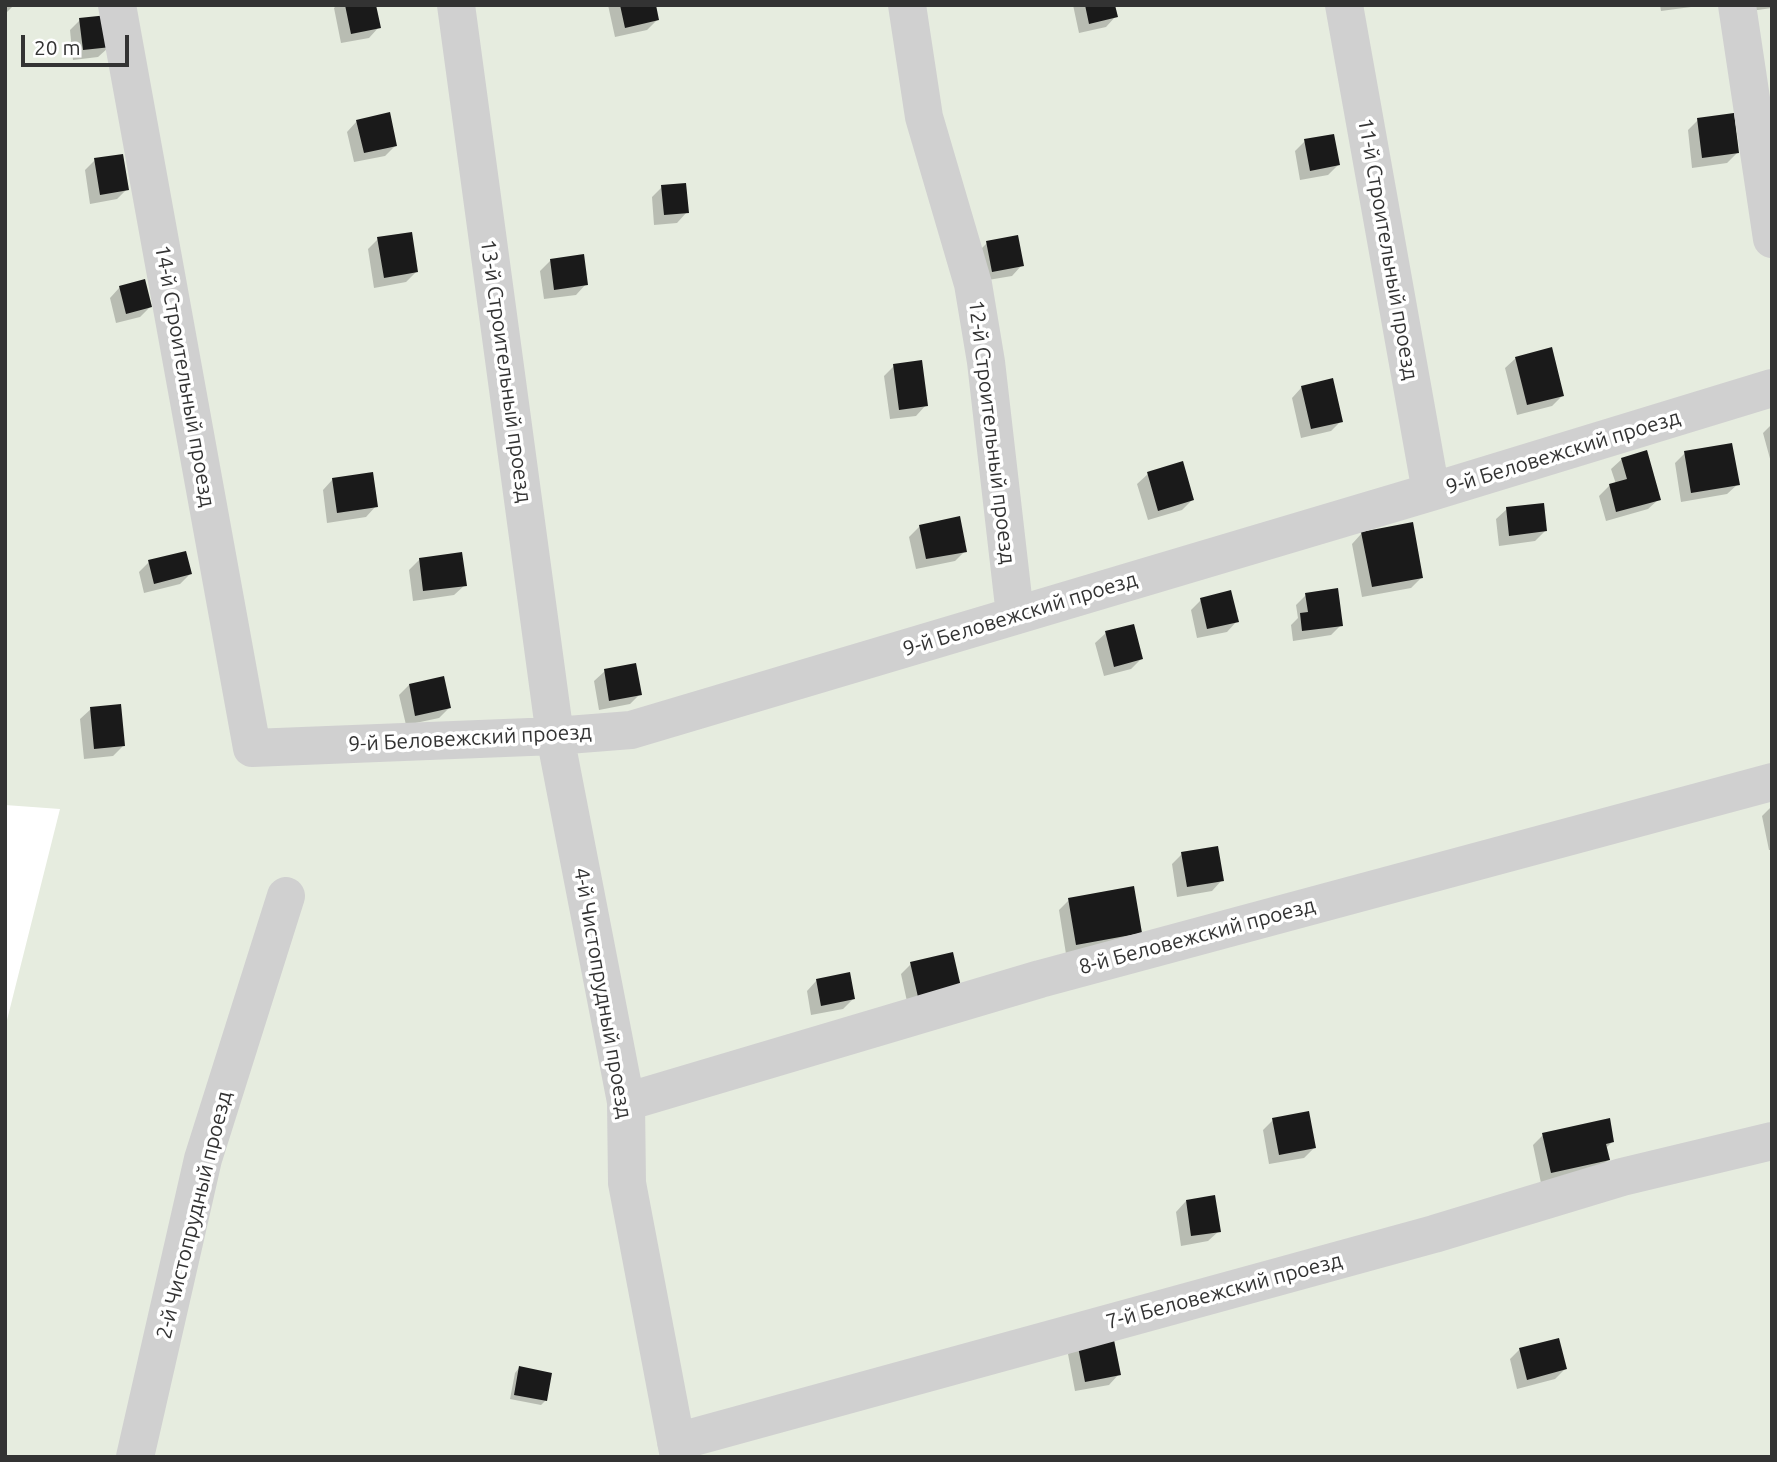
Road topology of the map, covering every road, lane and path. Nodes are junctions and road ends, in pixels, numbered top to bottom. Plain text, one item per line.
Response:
1 (117, 5) edge
2 (456, 5) edge
3 (907, 5) edge
4 (1344, 5) edge
5 (1737, 5) edge
6 (1772, 239) edge
7 (1772, 388) edge
8 (1431, 492) junction
9 (1015, 615) junction
10 (555, 736) junction
11 (252, 748) joint
12 (1772, 782) edge
13 (286, 896) dead end
14 (626, 1102) junction
15 (1772, 1142) edge
16 (677, 1449) edge
17 (135, 1457) edge

1 - 11 lane, 14-й Строительный проезд
2 - 10 lane, 13-й Строительный проезд
3 - 9 lane, 12-й Строительный проезд
4 - 8 lane, 11-й Строительный проезд
5 - 6 lane
7 - 8 lane, 9-й Беловежский проезд
8 - 9 lane, 9-й Беловежский проезд
9 - 10 lane, 9-й Беловежский проезд
10 - 11 lane, 9-й Беловежский проезд
10 - 14 lane, 4-й Чистопрудный проезд
12 - 14 lane, 8-й Беловежский проезд
13 - 17 lane, 2-й Чистопрудный проезд
14 - 16 lane, 4-й Чистопрудный проезд
15 - 16 lane, 7-й Беловежский проезд

